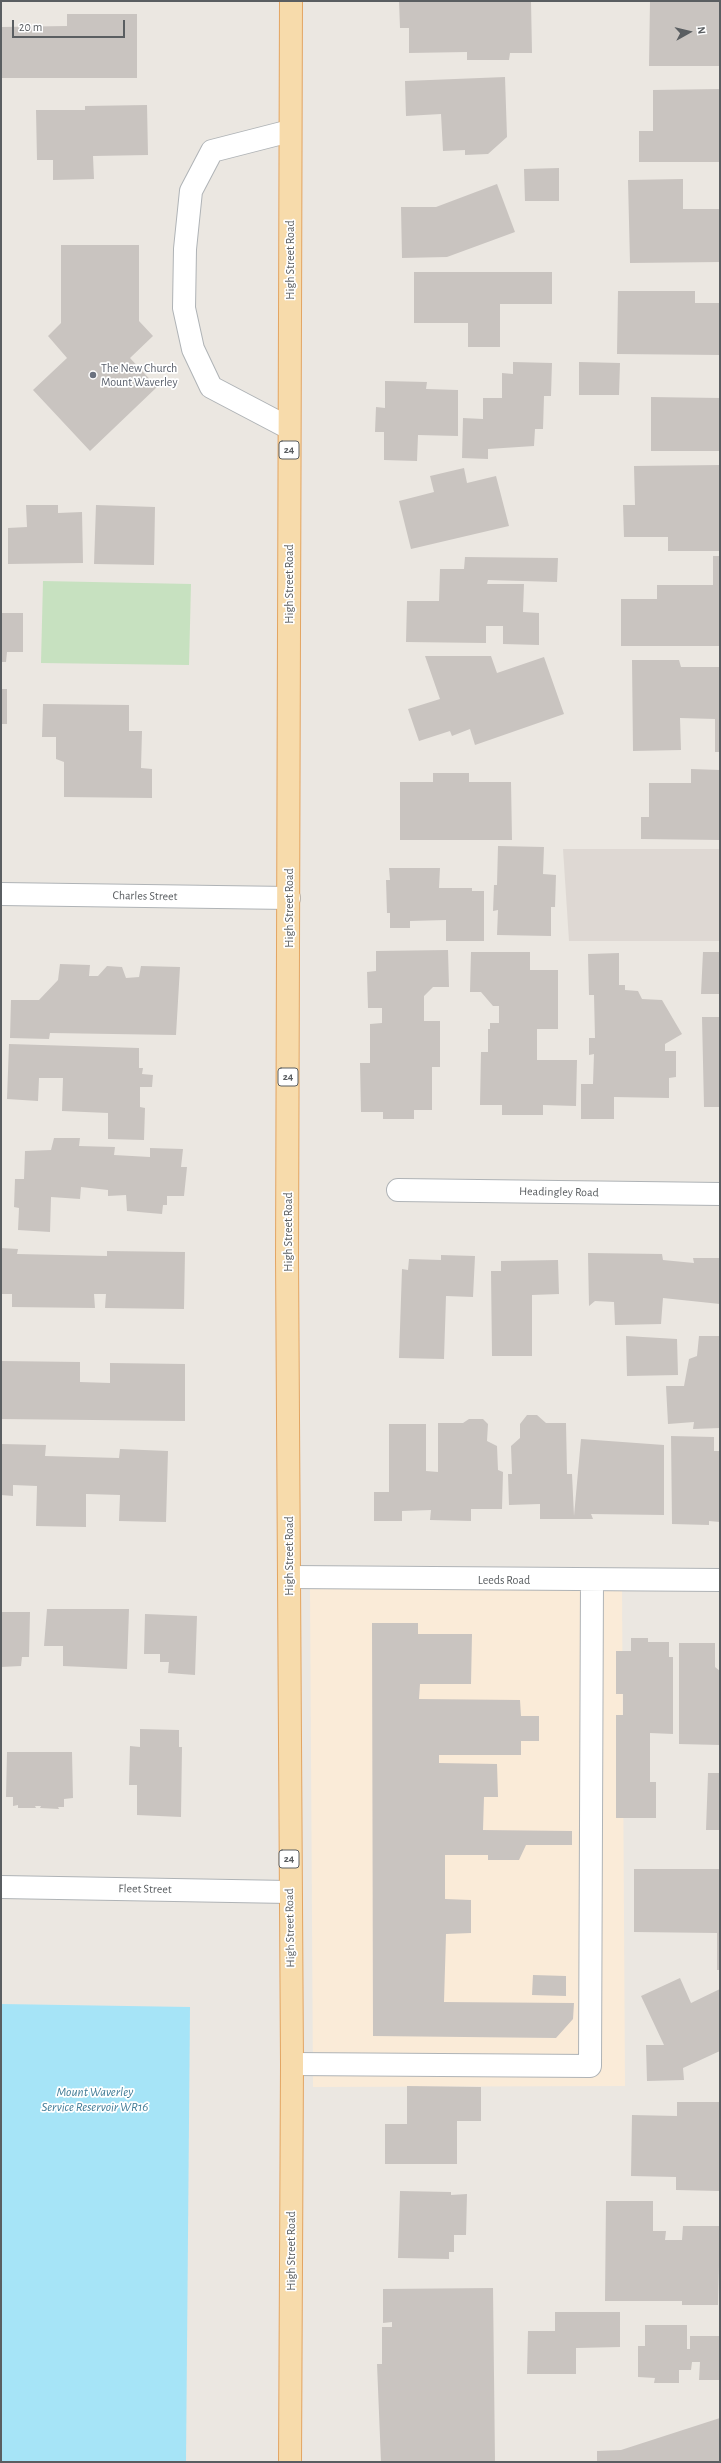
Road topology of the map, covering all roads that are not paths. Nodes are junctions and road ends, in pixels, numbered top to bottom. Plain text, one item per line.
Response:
1 (291, 1) edge
2 (290, 131) junction
3 (289, 428) junction
4 (1, 894) edge
5 (289, 898) junction
6 (398, 1190) dead end
7 (720, 1194) edge
8 (289, 1577) junction
9 (592, 1580) junction
10 (720, 1580) edge
11 (1, 1887) edge
12 (289, 1892) junction
13 (292, 2064) junction
14 (290, 2462) edge

1 - 2 main road, High Street Road / 24
2 - 3 main road, High Street Road / 24
2 - 3 street
3 - 5 main road, High Street Road / 24
4 - 5 street, Charles Street
5 - 8 main road, High Street Road / 24
6 - 7 street, Headingley Road
8 - 9 street, Leeds Road
8 - 12 main road, High Street Road / 24
9 - 10 street, Leeds Road
9 - 13 street
11 - 12 street, Fleet Street
12 - 13 main road, High Street Road / 24
13 - 14 main road, High Street Road / 24

